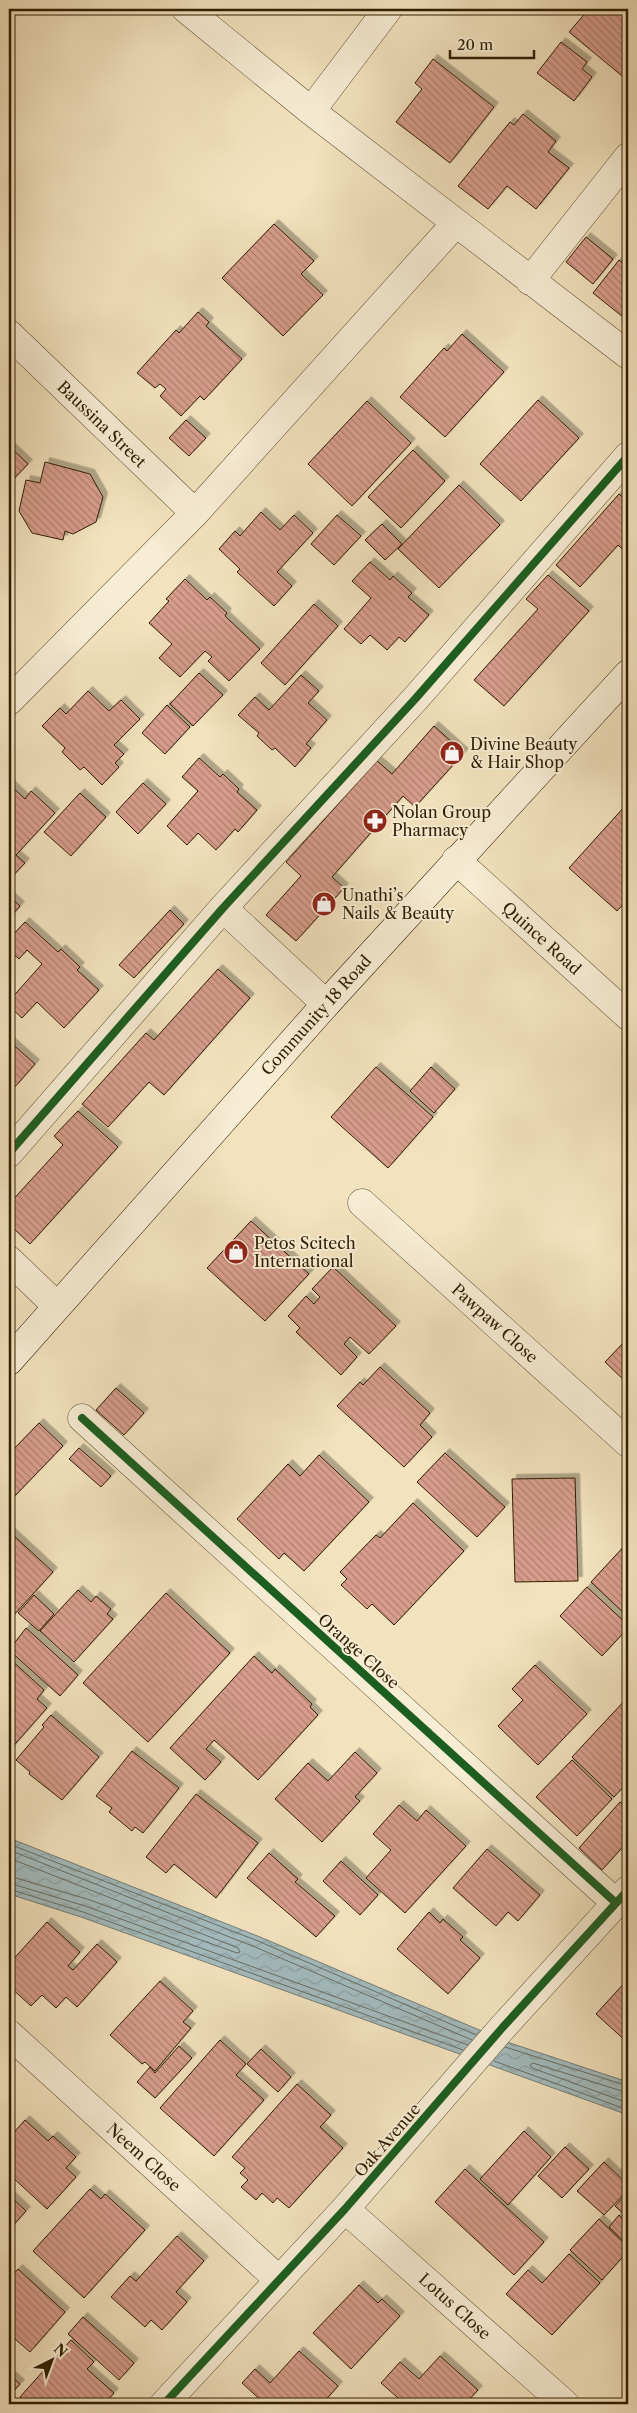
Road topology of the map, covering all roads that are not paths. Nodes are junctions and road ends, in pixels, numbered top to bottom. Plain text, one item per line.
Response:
1 (186, 9) edge
2 (388, 9) edge
3 (311, 111) junction
4 (628, 157) edge
5 (456, 223) junction
6 (530, 281) junction
7 (9, 334) edge
8 (628, 355) edge
9 (628, 456) edge
10 (195, 513) junction
11 (628, 674) edge
12 (9, 701) edge
13 (456, 860) junction
14 (223, 908) junction
15 (326, 1004) junction
16 (628, 1016) edge
17 (9, 1153) edge
18 (362, 1203) dead end
19 (9, 1260) edge
20 (57, 1306) junction
21 (9, 1361) edge
22 (82, 1418) dead end
23 (628, 1443) edge
24 (622, 1897) edge
25 (9, 2034) edge
26 (345, 2209) junction
27 (279, 2280) junction
28 (550, 2400) edge
29 (164, 2404) edge

1 - 3 street
2 - 3 street
3 - 5 street
4 - 6 street
5 - 6 street
5 - 10 street
6 - 8 street
7 - 10 street, Baussina Street
9 - 14 street
10 - 12 street
11 - 13 street, Community 18 Road
13 - 15 street, Community 18 Road
13 - 16 street, Quince Road
14 - 15 street
14 - 17 street
15 - 20 street, Community 18 Road
18 - 23 street, Pawpaw Close
19 - 20 street
20 - 21 street, Community 18 Road
22 - 24 street, Orange Close
24 - 26 street, Oak Avenue
25 - 27 street, Neem Close
26 - 27 street, Oak Avenue
26 - 28 street, Lotus Close
27 - 29 street, Oak Avenue

